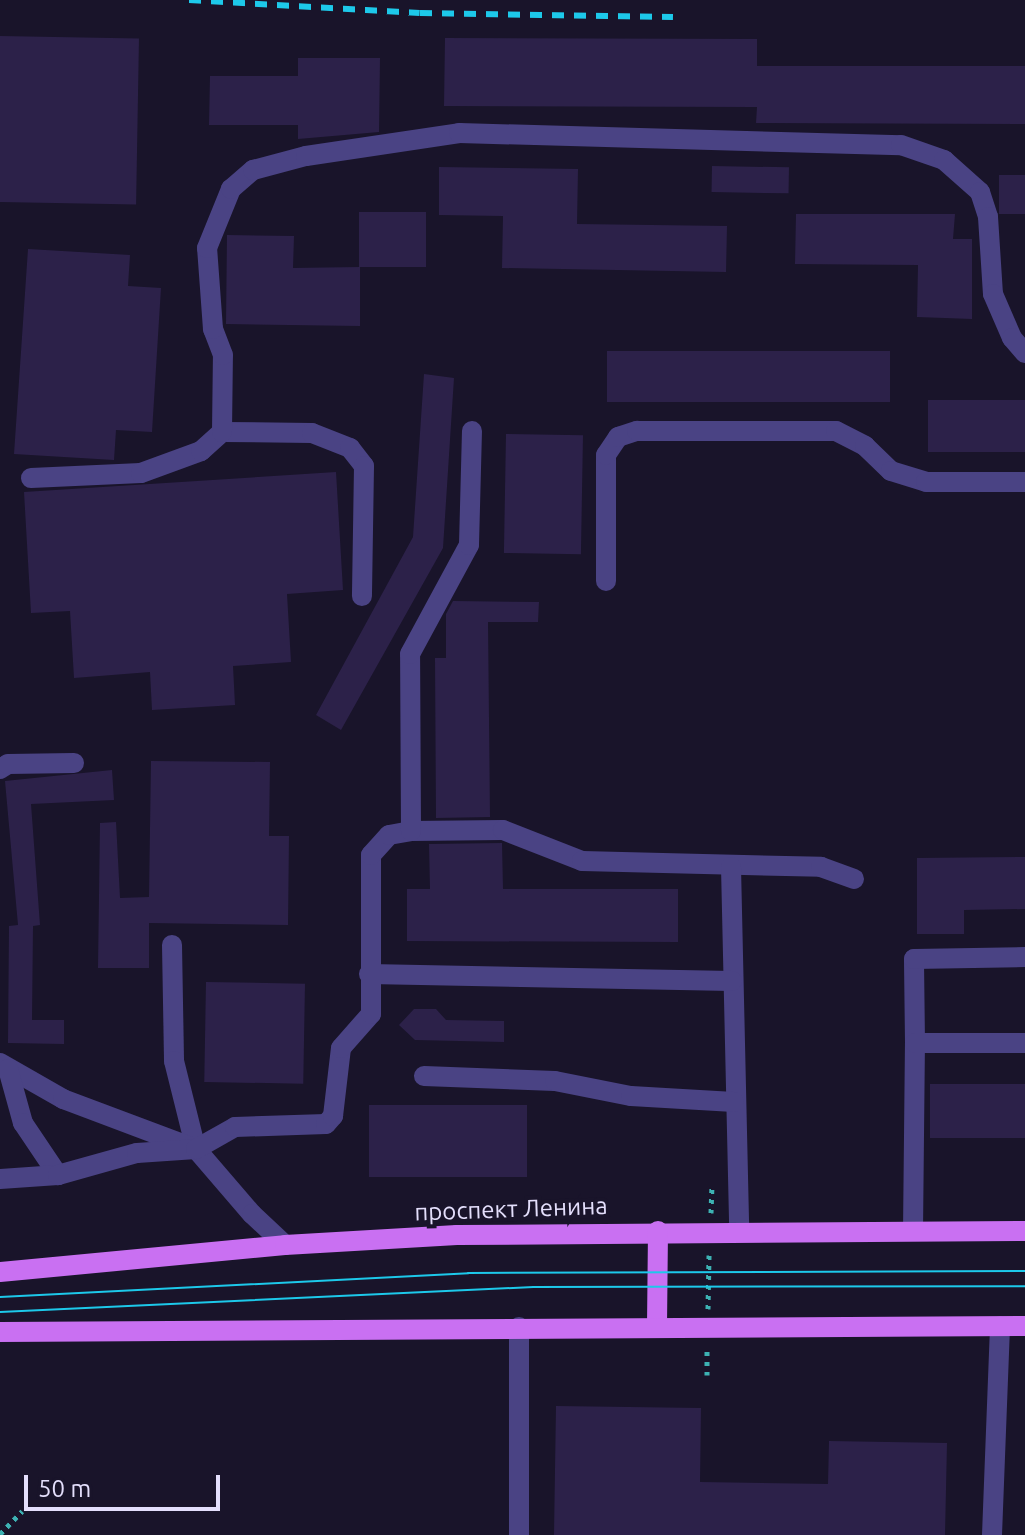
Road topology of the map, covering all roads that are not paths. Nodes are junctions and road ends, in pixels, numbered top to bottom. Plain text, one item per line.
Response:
1 (1025, 353) edge
2 (472, 431) dead end
3 (222, 432) junction
4 (31, 478) dead end
5 (1025, 482) edge
6 (606, 581) dead end
7 (362, 596) dead end
8 (74, 763) dead end
9 (0, 769) edge
10 (411, 831) junction
11 (731, 867) junction
12 (854, 879) dead end
13 (172, 945) dead end
14 (1025, 957) edge
15 (369, 974) junction
16 (732, 981) junction
17 (915, 1043) junction
18 (1025, 1043) edge
19 (4, 1066) edge
20 (424, 1076) dead end
21 (734, 1102) junction
22 (196, 1149) junction
23 (58, 1175) junction
24 (0, 1179) edge
25 (658, 1231) junction
26 (739, 1231) junction
27 (913, 1231) junction
28 (1025, 1231) edge
29 (285, 1245) junction
30 (0, 1272) edge
31 (657, 1326) junction
32 (1000, 1326) junction
33 (1025, 1326) edge
34 (519, 1327) junction
35 (0, 1332) edge
36 (519, 1535) edge
37 (992, 1535) edge

1 - 3 lane
2 - 10 lane
3 - 4 lane
3 - 7 lane
5 - 6 lane
8 - 9 lane
10 - 11 lane
10 - 15 lane
11 - 12 lane
11 - 16 lane
13 - 22 lane
14 - 17 lane
15 - 16 lane
15 - 22 lane
16 - 21 lane
17 - 18 lane
17 - 27 lane
19 - 22 lane
19 - 23 lane
20 - 21 lane
21 - 26 lane
22 - 23 lane
22 - 29 lane
23 - 24 lane
25 - 26 main road, проспект Ленина
25 - 29 main road, проспект Ленина
25 - 31 main road
26 - 27 main road, проспект Ленина
27 - 28 main road, проспект Ленина
29 - 30 main road, проспект Ленина
31 - 32 main road
31 - 34 main road
32 - 33 main road
32 - 37 lane
34 - 35 main road
34 - 36 lane

